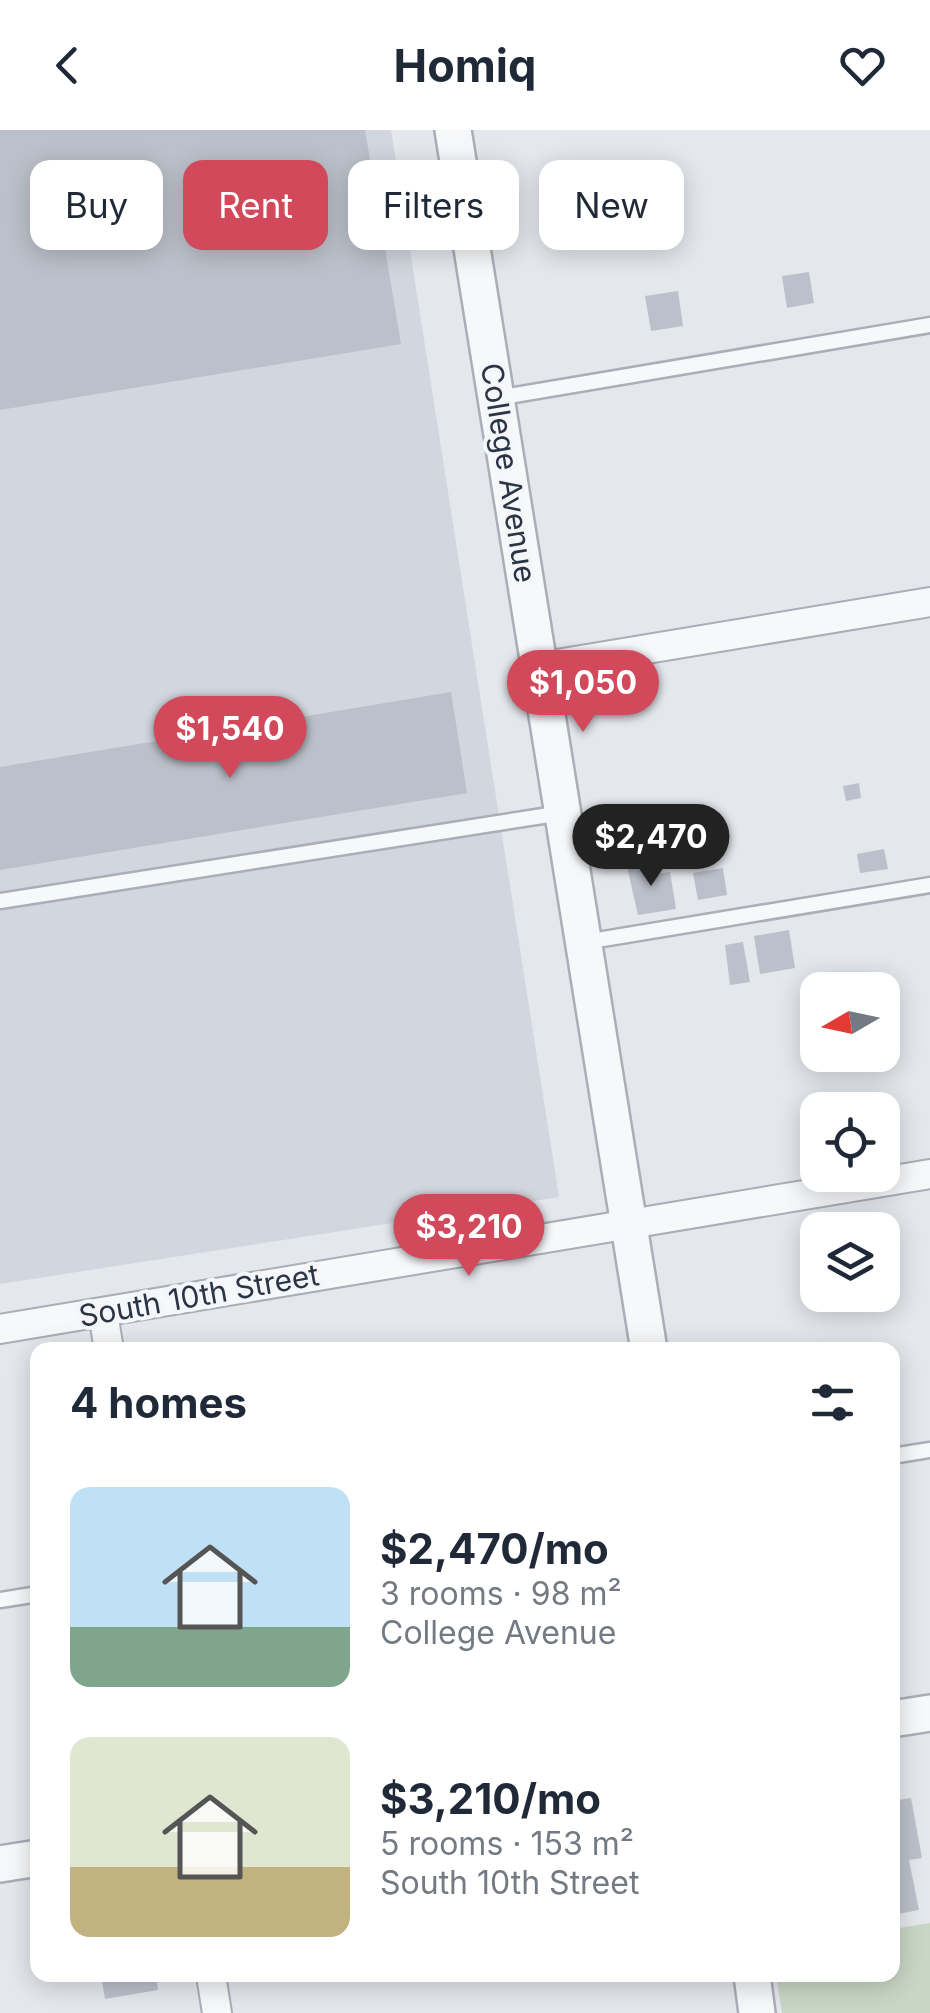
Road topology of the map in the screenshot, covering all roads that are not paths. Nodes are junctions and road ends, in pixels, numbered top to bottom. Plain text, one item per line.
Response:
1 (452, 130) edge
2 (930, 326) edge
3 (496, 398) junction
4 (930, 602) edge
5 (539, 667) junction
6 (562, 813) junction
7 (930, 885) edge
8 (0, 901) edge
9 (583, 943) junction
10 (930, 1174) edge
11 (627, 1222) junction
12 (103, 1313) junction
13 (0, 1329) edge
14 (108, 1342) edge
15 (648, 1342) edge
16 (930, 1450) edge
17 (900, 1455) edge
18 (30, 1595) edge
19 (0, 1600) edge
20 (930, 1713) edge
21 (900, 1718) edge
22 (30, 1859) edge
23 (0, 1864) edge
24 (213, 1982) edge
25 (753, 1982) edge
26 (218, 2013) edge
27 (757, 2013) edge

1 - 3 street, College Avenue
2 - 3 lane
3 - 5 street, College Avenue
4 - 5 street
5 - 6 street, College Avenue
6 - 8 lane
6 - 9 street, College Avenue
7 - 9 lane
9 - 11 street, College Avenue
10 - 11 street, South 10th Street
11 - 12 street, South 10th Street
11 - 15 street, College Avenue
12 - 13 street, South 10th Street
12 - 14 street
16 - 17 lane
18 - 19 lane
20 - 21 street
22 - 23 street
24 - 26 street
25 - 27 street

